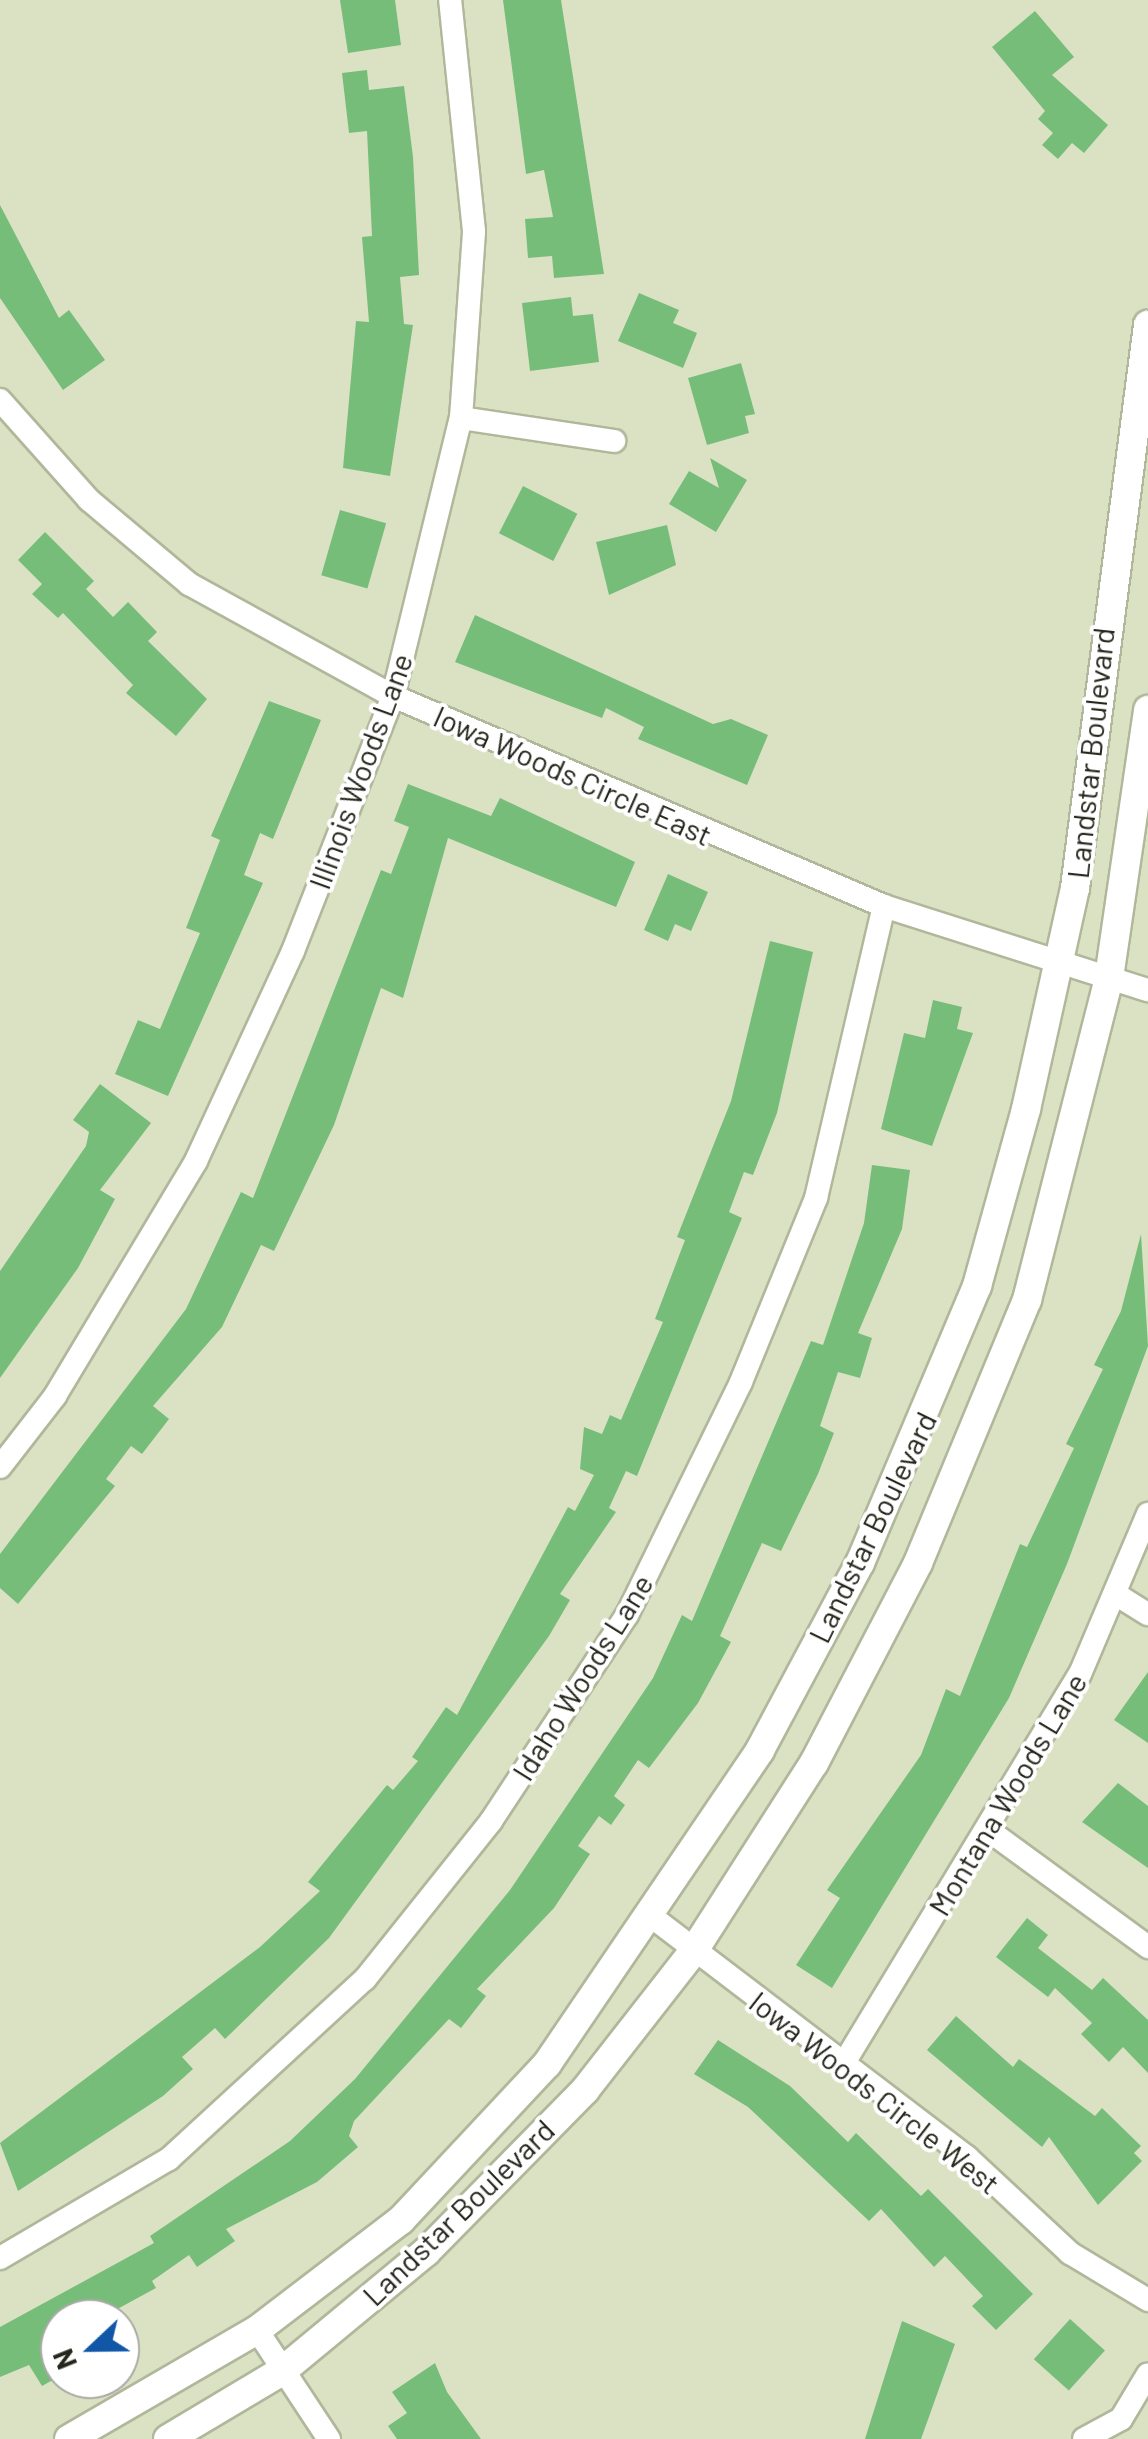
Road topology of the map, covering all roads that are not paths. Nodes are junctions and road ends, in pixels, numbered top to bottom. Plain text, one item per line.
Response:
1 (450, 0) edge
2 (1148, 326) edge
3 (0, 400) edge
4 (461, 418) junction
5 (614, 440) dead end
6 (392, 696) junction
7 (1148, 710) edge
8 (884, 906) junction
9 (1060, 962) junction
10 (1109, 978) junction
11 (1148, 990) edge
12 (0, 1468) edge
13 (1148, 1514) edge
14 (1117, 1595) junction
15 (1148, 1614) edge
16 (986, 1829) junction
17 (652, 1918) junction
18 (1148, 1947) edge
19 (692, 1952) junction
20 (844, 2063) junction
21 (0, 2258) edge
22 (1148, 2300) edge
23 (257, 2330) junction
24 (282, 2372) junction
25 (1148, 2374) edge
26 (68, 2439) edge
27 (168, 2439) edge
28 (328, 2439) edge
29 (1084, 2439) edge

1 - 4 street, Illinois Woods Lane
2 - 9 street, Landstar Boulevard
3 - 6 street, Iowa Woods Circle East
4 - 5 street
4 - 6 street, Illinois Woods Lane
6 - 8 street, Iowa Woods Circle East
6 - 12 street, Illinois Woods Lane
7 - 10 street, Landstar Boulevard
8 - 9 street, Iowa Woods Circle East
8 - 21 street, Idaho Woods Lane
9 - 10 street, Iowa Woods Circle East
9 - 17 street, Landstar Boulevard
10 - 11 street
10 - 19 street, Landstar Boulevard
13 - 14 street, Montana Woods Lane
14 - 15 street
14 - 16 street, Montana Woods Lane
16 - 18 street
16 - 20 street, Montana Woods Lane
17 - 19 street, Iowa Woods Circle West
17 - 23 street, Landstar Boulevard
19 - 20 street, Iowa Woods Circle West
19 - 24 street, Landstar Boulevard
20 - 22 street, Iowa Woods Circle West
23 - 24 street
23 - 26 street, Landstar Boulevard
24 - 27 street, Landstar Boulevard
24 - 28 street
25 - 29 street

